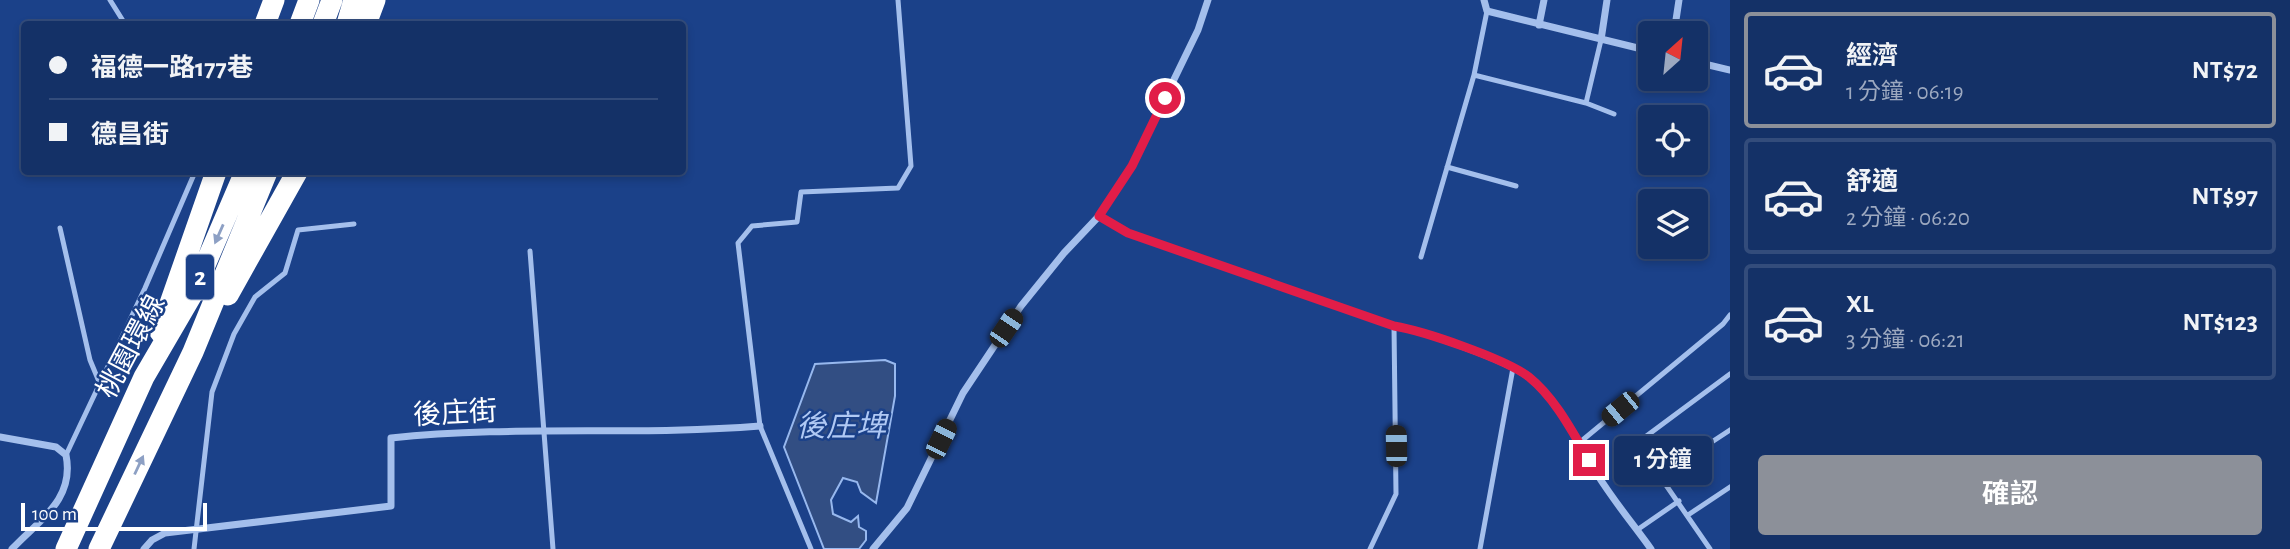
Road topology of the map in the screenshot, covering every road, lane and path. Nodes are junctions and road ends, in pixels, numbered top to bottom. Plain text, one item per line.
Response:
1 (110, 0) edge
2 (259, 0) edge
3 (274, 0) edge
4 (309, 0) edge
5 (332, 0) edge
6 (354, 0) edge
7 (375, 0) edge
8 (898, 0) edge
9 (1208, 0) edge
10 (1484, 0) edge
11 (1544, 0) edge
12 (1607, 0) edge
13 (1679, 0) edge
14 (1487, 11) junction
15 (123, 21) edge
16 (254, 21) edge
17 (266, 21) edge
18 (301, 21) edge
19 (324, 21) edge
20 (347, 21) edge
21 (367, 21) edge
22 (1676, 21) edge
23 (1539, 25) junction
24 (1601, 40) junction
25 (1638, 48) edge
26 (1708, 65) edge
27 (1730, 70) edge
28 (1474, 75) junction
29 (1586, 103) junction
30 (1614, 114) dead end
31 (1447, 167) junction
32 (194, 175) edge
33 (215, 175) edge
34 (244, 175) edge
35 (266, 175) edge
36 (289, 175) edge
37 (296, 175) edge
38 (1517, 186) dead end
39 (274, 212) junction
40 (1099, 216) junction
41 (354, 224) dead end
42 (60, 228) dead end
43 (530, 251) dead end
44 (1421, 257) dead end
45 (1730, 315) edge
46 (1394, 326) junction
47 (193, 352) junction
48 (1514, 368) junction
49 (1730, 374) edge
50 (144, 377) junction
51 (100, 384) junction
52 (760, 426) junction
53 (1730, 430) edge
54 (543, 432) junction
55 (0, 437) edge
56 (1579, 443) junction
57 (66, 455) junction
58 (1660, 476) junction
59 (1730, 487) edge
60 (1679, 501) junction
61 (1688, 514) junction
62 (198, 527) junction
63 (1637, 530) junction
64 (12, 549) edge
65 (66, 549) edge
66 (99, 549) edge
67 (144, 549) edge
68 (194, 549) edge
69 (552, 549) edge
70 (811, 549) edge
71 (873, 549) edge
72 (1370, 549) edge
73 (1480, 549) edge
74 (1651, 549) edge
75 (1710, 549) edge

1 - 15 lane
2 - 16 highway
3 - 17 highway
4 - 18 highway
5 - 19 highway
6 - 20 highway
7 - 21 highway
8 - 52 lane
9 - 40 street
10 - 14 street
11 - 23 street
12 - 24 street
13 - 22 street
14 - 23 street
14 - 28 lane
23 - 24 street
24 - 25 street
24 - 29 lane
26 - 27 street
28 - 29 lane
28 - 31 lane
29 - 30 lane
31 - 38 lane
31 - 44 lane
32 - 51 lane
33 - 50 highway
34 -> 50 highway, 桃園環線 / 2
35 - 47 highway, 桃園環線 / 2
36 - 39 highway
37 - 39 highway
39 - 47 highway
40 - 46 street
40 - 71 street
41 - 62 lane
42 - 51 lane
43 - 54 lane
45 - 56 lane
46 - 48 street
46 - 72 lane
66 -> 47 highway, 桃園環線 / 2
48 - 56 street
48 - 73 lane
49 - 58 lane
50 - 65 highway, 桃園環線 / 2
51 - 57 lane
52 - 54 street, 後庄街
52 - 70 lane
53 - 58 lane
54 - 62 street, 後庄街
54 - 69 lane
55 - 57 street
56 - 63 street
57 - 64 street
58 - 60 lane
59 - 61 lane
60 - 61 lane
60 - 63 lane
61 - 75 lane
62 - 67 street, 後庄街
62 - 68 lane
63 - 74 street

